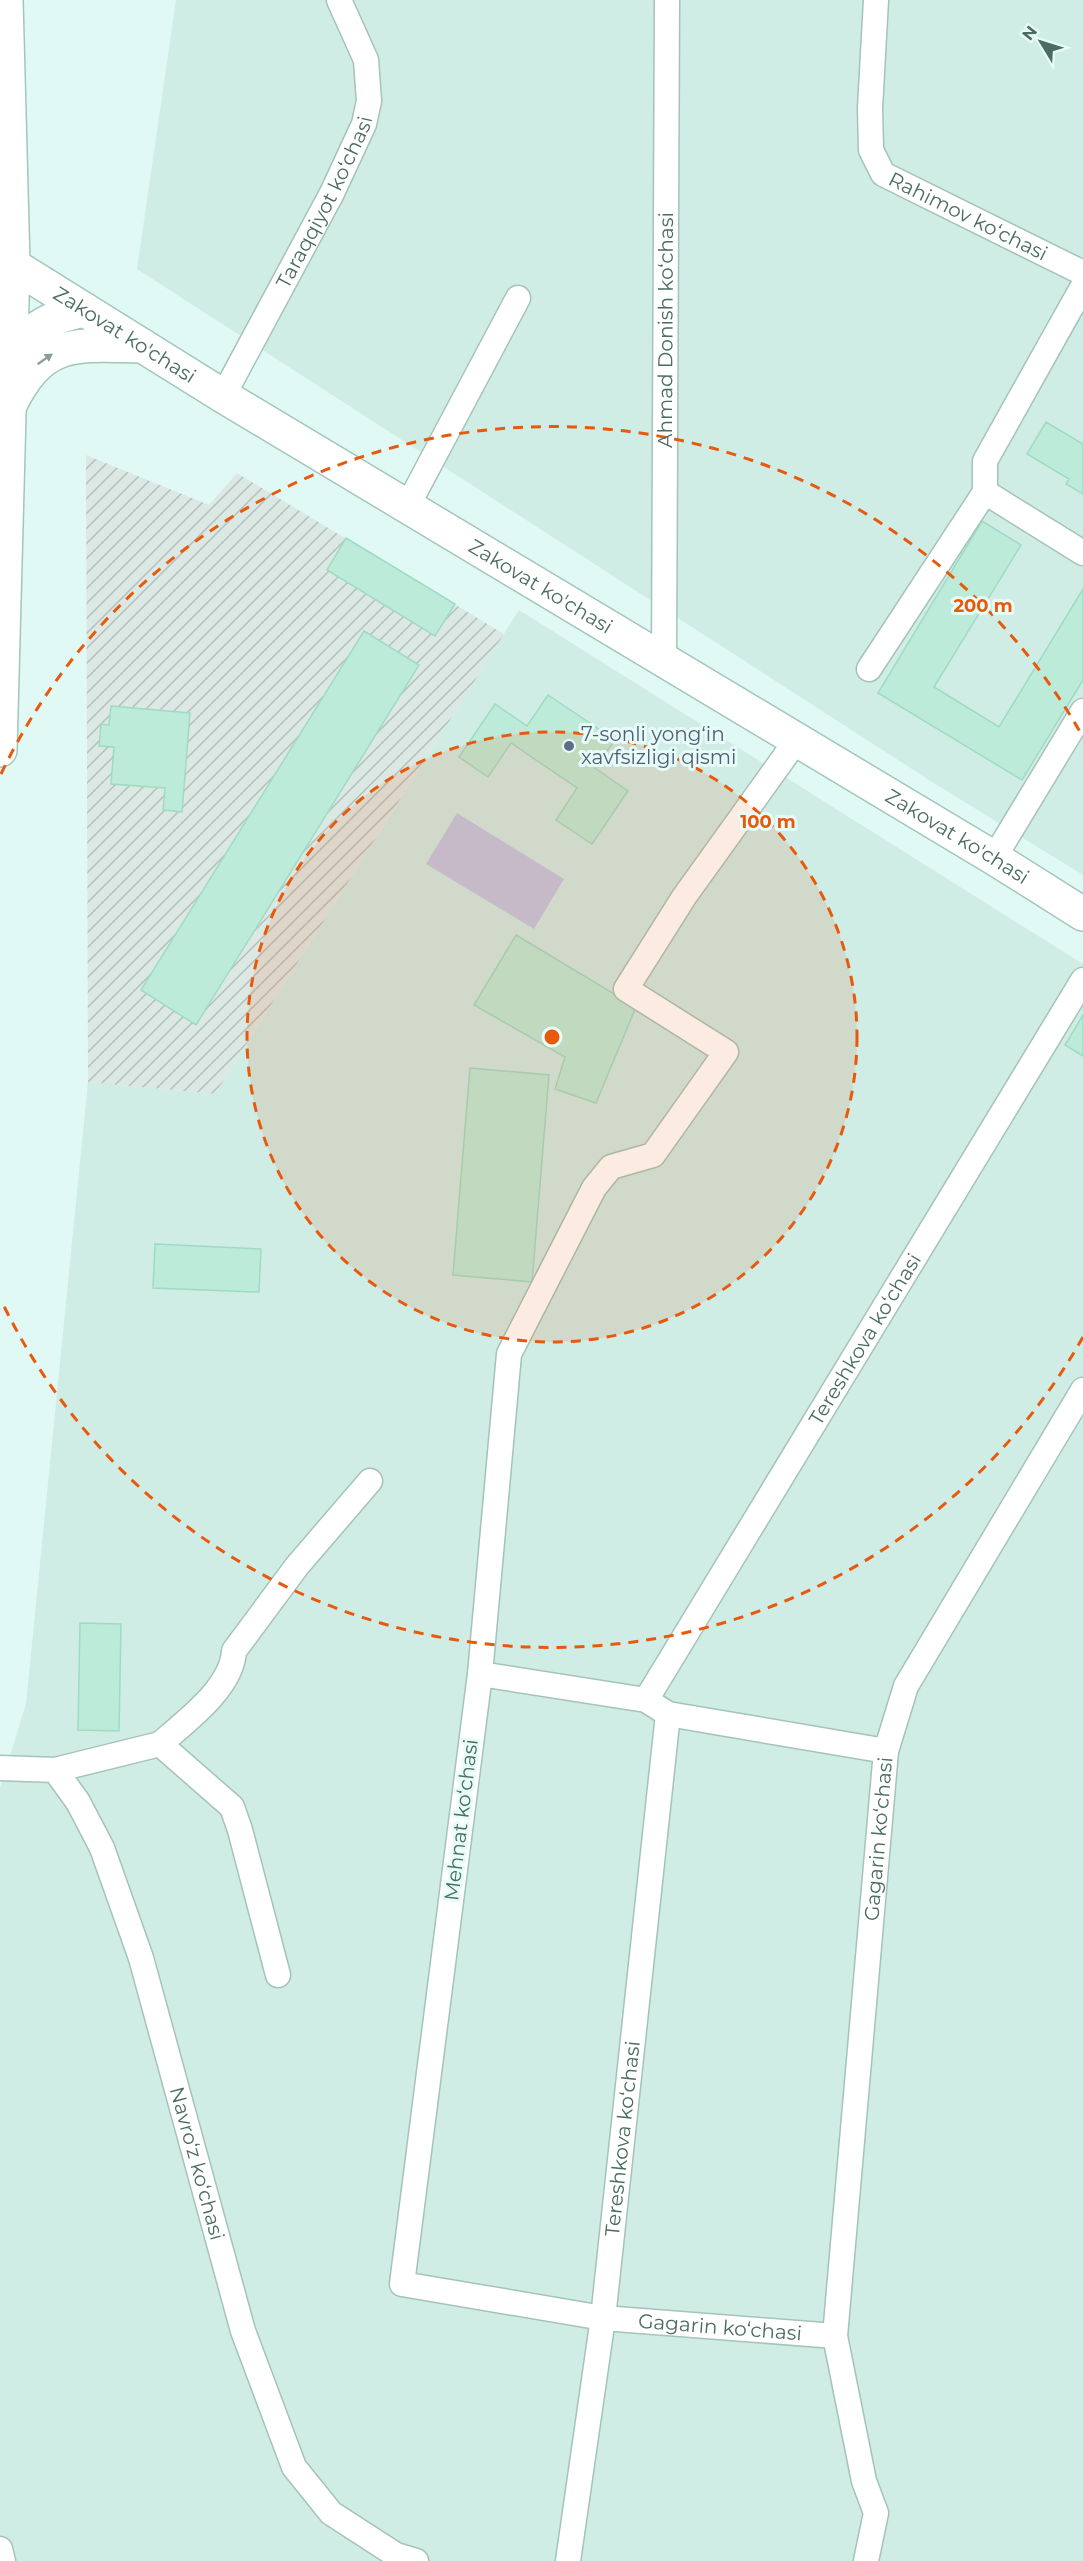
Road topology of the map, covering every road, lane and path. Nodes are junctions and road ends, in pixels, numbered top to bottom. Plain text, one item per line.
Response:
1 (6, 0) edge
2 (339, 0) edge
3 (667, 0) edge
4 (876, 0) edge
5 (6, 261) edge
6 (1083, 273) edge
7 (1083, 286) edge
8 (518, 298) dead end
9 (85, 310) junction
10 (144, 346) junction
11 (11, 350) junction
12 (224, 396) junction
13 (10, 405) junction
14 (985, 492) junction
15 (407, 507) junction
16 (1083, 553) edge
17 (663, 660) junction
18 (869, 669) dead end
19 (1083, 711) edge
20 (796, 741) junction
21 (0, 750) edge
22 (994, 858) junction
23 (1083, 914) edge
24 (1083, 981) edge
25 (1083, 1390) edge
26 (370, 1481) dead end
27 (480, 1674) junction
28 (646, 1700) junction
29 (668, 1714) junction
30 (160, 1744) junction
31 (886, 1751) junction
32 (0, 1768) edge
33 (55, 1770) junction
34 (278, 1975) dead end
35 (402, 2284) joint
36 (603, 2318) junction
37 (835, 2336) junction
38 (0, 2549) edge
39 (3, 2561) edge
40 (416, 2561) edge
41 (568, 2561) edge
42 (866, 2561) edge

1 - 5 main road
2 - 12 street, Taraqqiyot ko‘chasi
3 - 17 street, Ahmad Donish ko‘chasi
4 - 6 street, Rahimov ko‘chasi
5 - 9 main road, Zakovat ko'chasi
5 - 11 main road
7 - 14 street
8 - 15 street
9 - 10 main road, Zakovat ko'chasi
9 - 11 main road
10 - 12 main road, Zakovat ko'chasi
13 -> 10 main road
11 - 13 main road
12 - 15 main road, Zakovat ko'chasi
13 - 21 main road
14 - 16 street
14 - 18 street
15 - 17 main road, Zakovat ko'chasi
17 - 20 main road, Zakovat ko'chasi
19 - 22 street
20 - 22 main road, Zakovat ko'chasi
20 - 27 street, Mehnat ko‘chasi
22 - 23 main road, Zakovat ko'chasi
24 - 28 street, Tereshkova ko‘chasi
25 - 31 street, Gagarin ko‘chasi
26 - 30 street
27 - 28 street
27 - 35 street, Mehnat ko‘chasi
28 - 29 street
29 - 31 street
29 - 36 street, Tereshkova ko‘chasi
30 - 33 street
30 - 34 street
31 - 37 street, Gagarin ko‘chasi
32 - 33 street
33 - 40 street, Navro‘z ko‘chasi
35 - 36 street, Gagarin ko‘chasi
36 - 37 street, Gagarin ko‘chasi
36 - 41 street, Tereshkova ko‘chasi
37 - 42 street, Gagarin ko‘chasi
38 - 39 street

